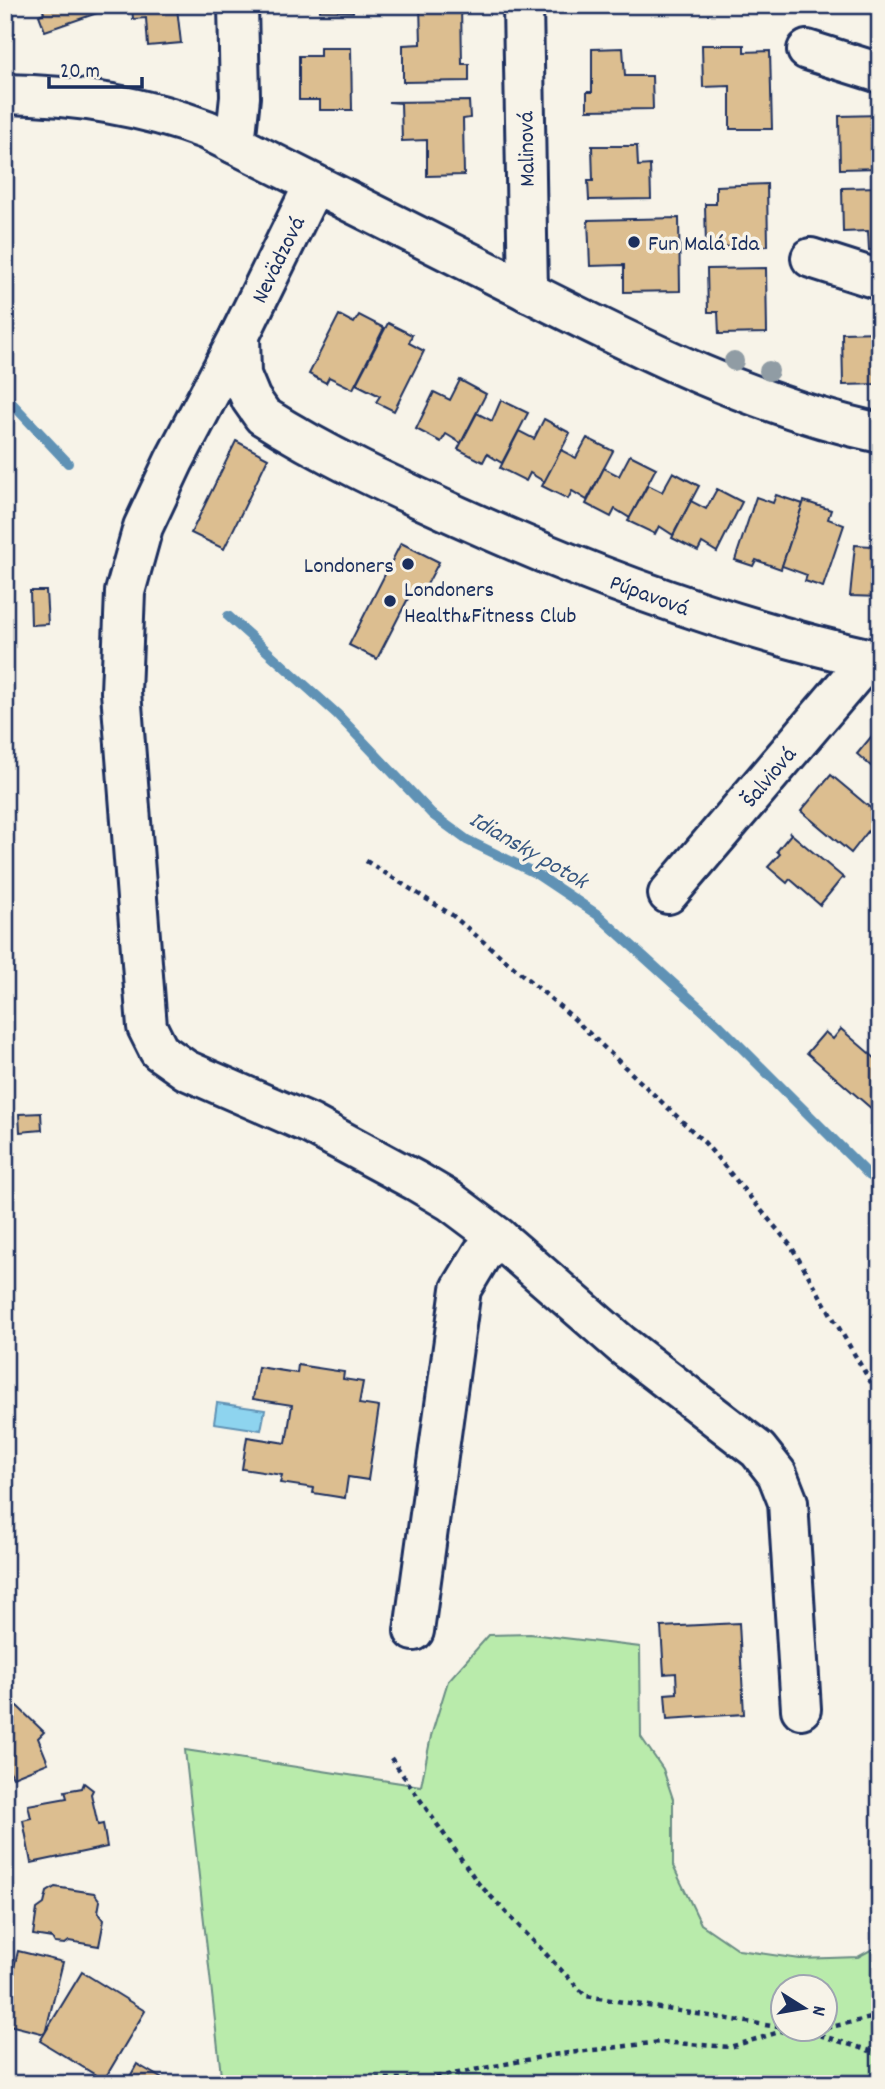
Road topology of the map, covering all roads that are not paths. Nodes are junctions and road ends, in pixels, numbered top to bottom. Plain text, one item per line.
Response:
1 (239, 5) edge
2 (523, 5) edge
3 (807, 50) dead end
4 (880, 73) edge
5 (5, 94) edge
6 (221, 137) junction
7 (314, 184) junction
8 (811, 258) dead end
9 (880, 279) edge
10 (528, 292) junction
11 (240, 335) junction
12 (280, 426) joint
13 (880, 433) edge
14 (874, 660) edge
15 (668, 894) dead end
16 (498, 1237) junction
17 (414, 1631) dead end
18 (802, 1709) dead end

1 - 6 street
2 - 10 street, Malinová
3 - 4 street
5 - 6 street
6 - 7 street
7 - 10 street
7 - 11 street, Nevädzová
8 - 9 street
10 - 13 street
11 - 12 street, Nevädzová
11 - 16 street, Nevädzová
12 - 14 street, Púpavová
14 - 15 street, Šalviová
16 - 17 street
16 - 18 street, Nevädzová

